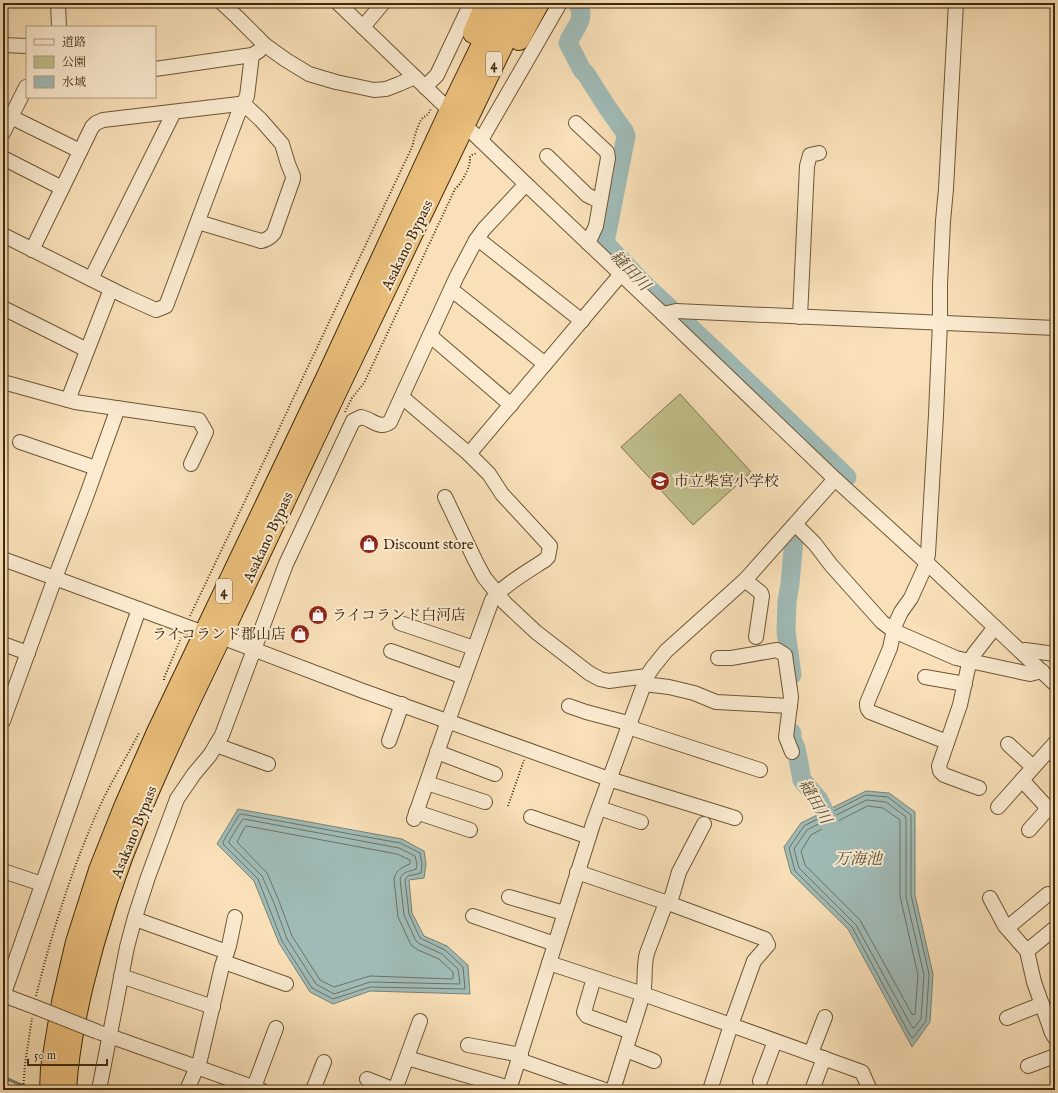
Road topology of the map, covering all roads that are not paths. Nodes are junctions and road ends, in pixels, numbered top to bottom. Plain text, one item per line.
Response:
1 (58, 3) edge
2 (222, 3) edge
3 (338, 3) edge
4 (383, 3) edge
5 (471, 3) edge
6 (486, 3) edge
7 (502, 3) edge
8 (523, 3) edge
9 (539, 3) edge
10 (560, 3) edge
11 (956, 3) edge
12 (59, 26) edge
13 (363, 27) junction
14 (3, 44) edge
15 (264, 45) junction
16 (26, 46) edge
17 (252, 55) junction
18 (156, 69) edge
19 (415, 77) junction
20 (26, 87) dead end
21 (425, 87) junction
22 (243, 105) junction
23 (441, 108) junction
24 (174, 112) junction
25 (576, 123) dead end
26 (465, 125) junction
27 (6, 126) edge
28 (482, 147) junction
29 (80, 151) junction
30 (819, 153) dead end
31 (547, 156) dead end
32 (3, 158) edge
33 (526, 184) junction
34 (62, 188) junction
35 (600, 201) junction
36 (198, 222) junction
37 (3, 235) edge
38 (476, 240) junction
39 (588, 243) junction
40 (32, 250) junction
41 (621, 274) junction
42 (91, 279) junction
43 (111, 289) junction
44 (450, 291) junction
45 (3, 308) edge
46 (663, 314) junction
47 (800, 317) junction
48 (582, 321) junction
49 (940, 322) junction
50 (1055, 328) edge
51 (429, 337) junction
52 (87, 350) junction
53 (545, 364) junction
54 (3, 382) edge
55 (402, 397) junction
56 (68, 400) junction
57 (511, 404) junction
58 (118, 408) junction
59 (20, 442) dead end
60 (469, 454) junction
61 (191, 464) dead end
62 (96, 468) junction
63 (835, 479) junction
64 (445, 497) dead end
65 (795, 524) junction
66 (3, 559) edge
67 (926, 562) junction
68 (55, 578) junction
69 (745, 580) junction
70 (498, 594) junction
71 (139, 609) junction
72 (400, 623) dead end
73 (994, 627) junction
74 (894, 631) junction
75 (213, 635) junction
76 (756, 637) dead end
77 (3, 644) edge
78 (474, 648) junction
79 (254, 650) junction
80 (391, 651) dead end
81 (1020, 651) junction
82 (28, 653) junction
83 (1055, 654) edge
84 (718, 658) dead end
85 (970, 661) junction
86 (1042, 671) junction
87 (464, 677) junction
88 (925, 677) dead end
89 (646, 680) junction
90 (965, 684) junction
91 (1055, 684) edge
92 (402, 704) junction
93 (569, 706) dead end
94 (790, 706) junction
95 (3, 721) edge
96 (448, 721) junction
97 (629, 724) junction
98 (389, 741) dead end
99 (947, 742) junction
100 (1055, 743) edge
101 (1008, 744) dead end
102 (216, 745) junction
103 (437, 752) junction
104 (792, 752) dead end
105 (268, 764) dead end
106 (1033, 767) junction
107 (760, 770) dead end
108 (495, 774) dead end
109 (609, 779) junction
110 (1022, 780) junction
111 (427, 783) junction
112 (979, 788) dead end
113 (485, 802) dead end
114 (998, 807) dead end
115 (599, 808) junction
116 (531, 817) dead end
117 (735, 818) dead end
118 (641, 822) dead end
119 (704, 824) dead end
120 (470, 830) dead end
121 (1029, 830) dead end
122 (589, 837) junction
123 (3, 871) edge
124 (577, 872) junction
125 (42, 884) junction
126 (1048, 894) dead end
127 (509, 897) dead end
128 (990, 898) dead end
129 (668, 903) junction
130 (564, 913) junction
131 (474, 916) dead end
132 (235, 917) dead end
133 (135, 919) junction
134 (1007, 928) junction
135 (1055, 928) edge
136 (555, 944) junction
137 (1027, 951) junction
138 (225, 957) junction
139 (548, 963) junction
140 (121, 976) junction
141 (594, 978) junction
142 (286, 984) dead end
143 (644, 994) junction
144 (3, 995) edge
145 (1042, 1004) junction
146 (213, 1007) junction
147 (825, 1017) dead end
148 (1007, 1018) dead end
149 (420, 1021) dead end
150 (731, 1025) junction
151 (276, 1028) dead end
152 (631, 1032) junction
153 (104, 1034) junction
154 (1055, 1038) edge
155 (775, 1041) junction
156 (468, 1045) dead end
157 (626, 1050) junction
158 (817, 1056) junction
159 (1055, 1056) edge
160 (520, 1057) junction
161 (407, 1058) junction
162 (654, 1061) dead end
163 (324, 1062) dead end
164 (1028, 1066) dead end
165 (197, 1067) junction
166 (367, 1079) dead end
167 (760, 1081) dead end
168 (239, 1086) edge
169 (258, 1089) edge
170 (510, 1089) edge
171 (50, 1090) edge
172 (66, 1090) edge
173 (99, 1090) edge
174 (187, 1090) edge
175 (313, 1090) edge
176 (395, 1090) edge
177 (605, 1090) edge
178 (613, 1090) edge
179 (710, 1090) edge
180 (812, 1090) edge
181 (870, 1090) edge

1 - 12 street
2 - 15 street
3 - 13 street
4 - 13 street
5 - 21 street
6 - 23 highway
7 - 23 highway, Asakano Bypass / 4
8 - 26 highway, Asakano Bypass / 4
9 - 26 highway
10 - 28 street
11 - 49 street
13 - 19 street
14 - 16 street
15 - 17 street
15 - 19 street
17 - 18 street
17 - 22 street
19 - 21 street
20 - 27 street
21 - 23 street
22 - 24 street
22 - 36 street
22 - 36 street
23 - 26 street
23 - 75 highway, Asakano Bypass / 4
24 - 29 street
24 - 42 street
25 - 35 street
26 - 28 street
26 - 75 highway, Asakano Bypass / 4
27 - 29 street
28 - 33 street
29 - 34 street
30 - 47 street
31 - 35 street
32 - 34 street
33 - 38 street
33 - 39 street
34 - 40 street
35 - 39 street
36 - 43 street
37 - 40 street
38 - 44 street
38 - 48 street
39 - 41 street
40 - 42 street
41 - 46 street
41 - 48 street
42 - 43 street
43 - 52 street
44 - 51 street
44 - 53 street
45 - 52 street
46 - 47 street
46 - 63 street
47 - 49 street
48 - 53 street
49 - 50 street
49 - 67 street
51 - 55 street
51 - 57 street
52 - 56 street
53 - 57 street
54 - 56 street
55 - 60 street
55 - 79 street
56 - 58 street
57 - 60 street
58 - 61 street
58 - 62 street
59 - 62 street
60 - 70 street
62 - 68 street
63 - 65 street
63 - 67 street
64 - 70 street
65 - 69 street
65 - 74 street
66 - 68 street
67 - 73 street
67 - 74 street
68 - 71 street
68 - 82 street
69 - 76 street
69 - 89 street
70 - 78 street
70 - 89 street
71 - 75 street
71 - 125 street
72 - 78 street
73 - 81 street
73 - 85 street
74 - 85 street
74 - 99 street
75 - 79 street
75 - 171 highway, Asakano Bypass / 4
75 - 172 highway, Asakano Bypass / 4
77 - 82 street
78 - 87 street
79 - 92 street
79 - 102 street
80 - 87 street
81 - 83 street
81 - 86 street
82 - 95 street
84 - 94 street
85 - 86 street
85 - 90 street
86 - 91 street
87 - 96 street
88 - 90 street
89 - 94 street
89 - 97 street
90 - 99 street
92 - 96 street
92 - 98 street
93 - 97 street
94 - 104 street
96 - 103 street
96 - 109 street
97 - 107 street
97 - 109 street
99 - 112 street
100 - 106 street
101 - 106 street
102 - 105 street
102 - 133 street
103 - 108 street
103 - 111 street
106 - 110 street
109 - 115 street
109 - 117 street
110 - 114 street
110 - 121 street
111 - 113 street
111 - 120 street
115 - 118 street
115 - 122 street
116 - 122 street
119 - 129 street
122 - 124 street
123 - 125 street
124 - 129 street
124 - 130 street
125 - 144 street
126 - 134 street
127 - 130 street
128 - 134 street
129 - 143 street
129 - 150 street
130 - 136 street
131 - 136 street
132 - 138 street
133 - 138 street
133 - 140 street
134 - 137 street
135 - 137 street
136 - 139 street
137 - 145 street
138 - 142 street
138 - 146 street
139 - 141 street
139 - 160 street
140 - 146 street
140 - 153 street
141 - 143 street
141 - 152 street
143 - 150 street
143 - 152 street
144 - 153 street, bridge
145 - 148 street
145 - 154 street
146 - 165 street
147 - 158 street
149 - 161 street
150 - 155 street
150 - 179 street
151 - 169 street
152 - 157 street
153 - 165 street
153 - 173 street
155 - 158 street
155 - 167 street
156 - 160 street
157 - 162 street
157 - 178 street
158 - 180 street
158 - 181 street
159 - 164 street
160 - 170 street
160 - 177 street
161 - 170 street
161 - 176 street
163 - 175 street
165 - 168 street
165 - 174 street
166 - 176 street
168 - 169 street

